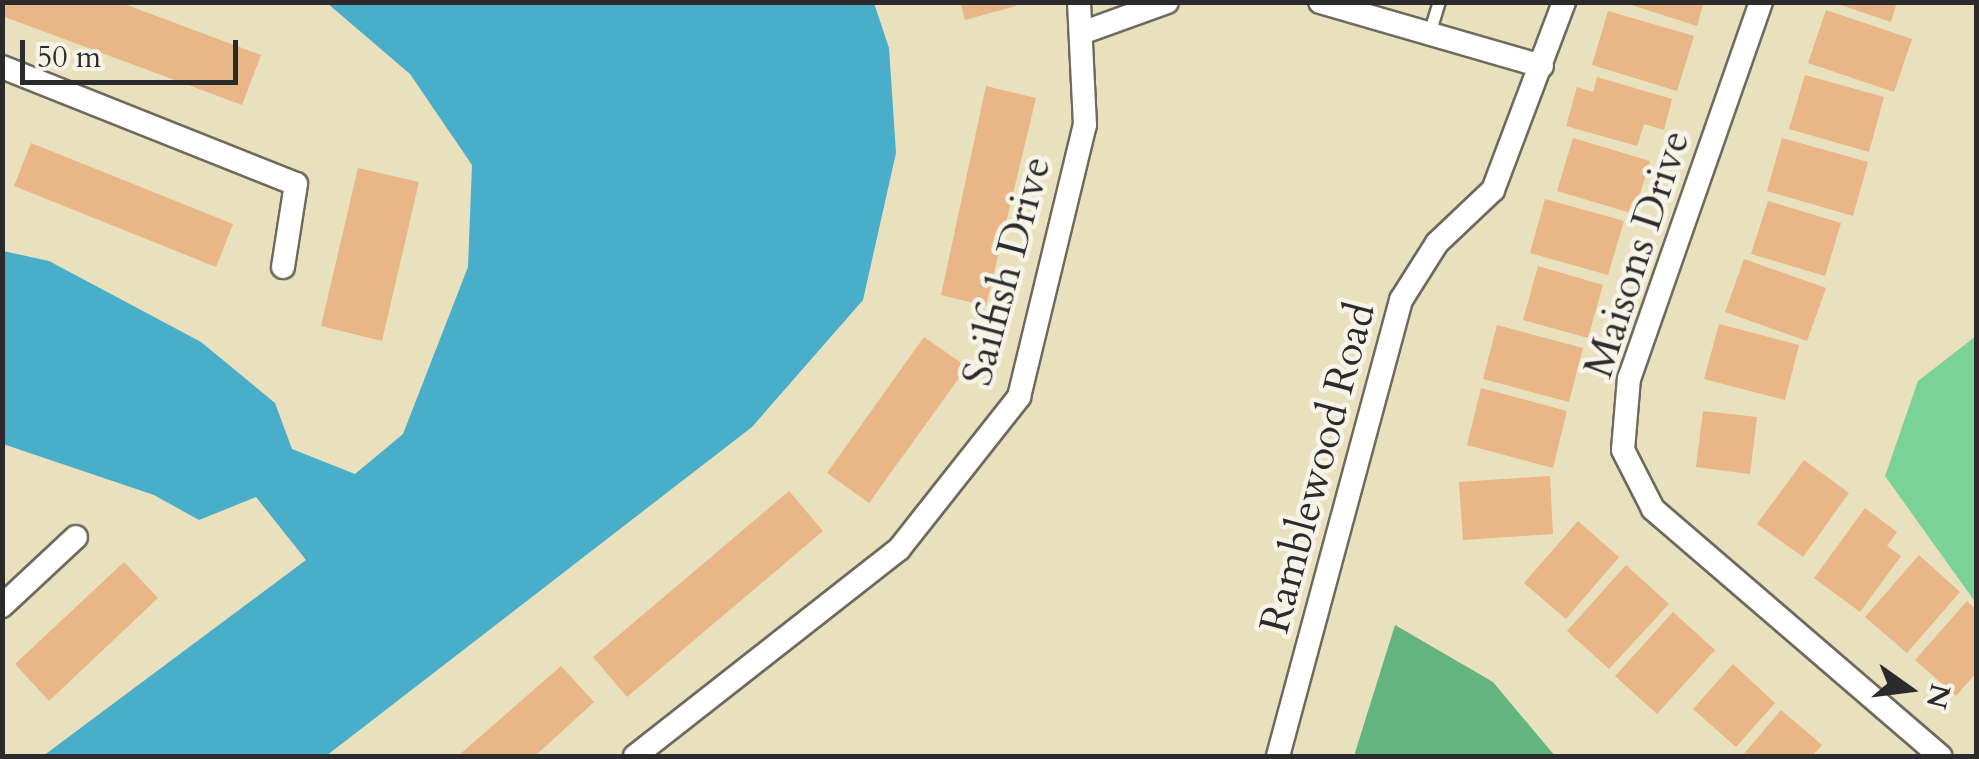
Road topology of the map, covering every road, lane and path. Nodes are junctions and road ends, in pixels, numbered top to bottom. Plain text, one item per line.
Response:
1 (1079, 2) edge
2 (1167, 2) edge
3 (1320, 2) edge
4 (1438, 2) edge
5 (1564, 2) edge
6 (1761, 2) edge
7 (1087, 31) junction
8 (1427, 38) junction
9 (1542, 66) junction
10 (2, 67) edge
11 (283, 266) dead end
12 (76, 537) dead end
13 (2, 606) edge
14 (635, 756) edge
15 (1278, 756) edge
16 (1940, 756) edge

1 - 7 street, Sailfish Drive
2 - 7 street
3 - 8 street
4 - 8 lane
5 - 9 street, Ramblewood Road
6 - 16 street, Maisons Drive
7 - 14 street, Sailfish Drive
8 - 9 street
9 - 15 street, Ramblewood Road
10 - 11 street
12 - 13 street

